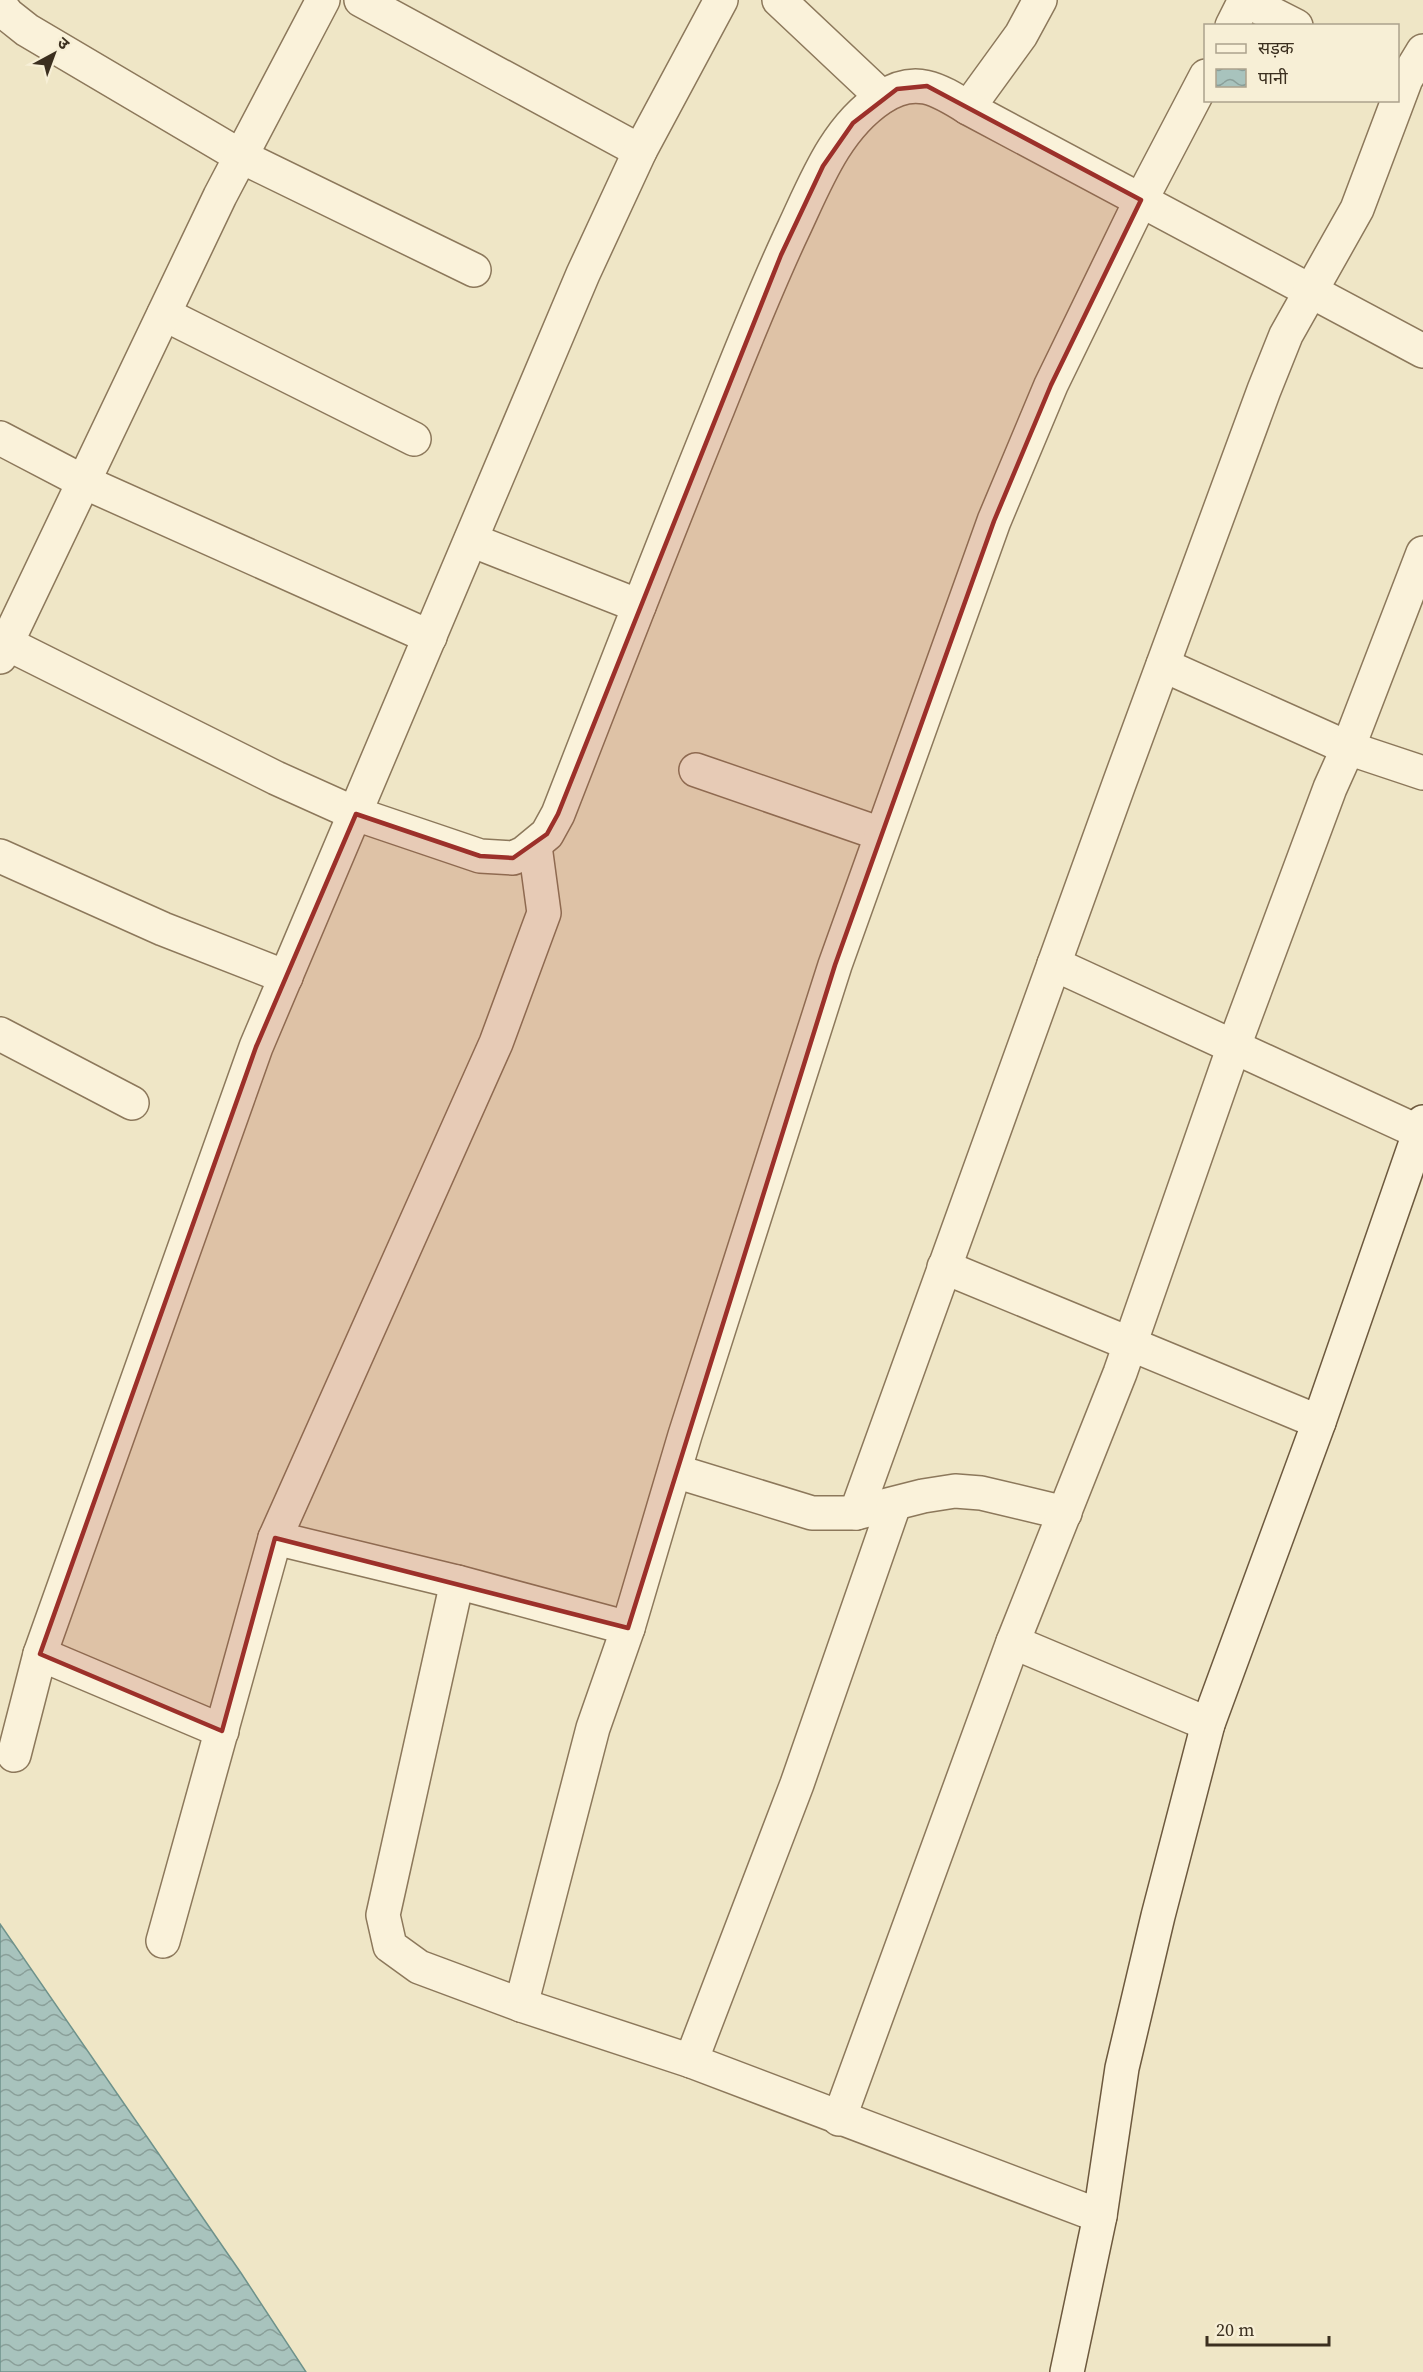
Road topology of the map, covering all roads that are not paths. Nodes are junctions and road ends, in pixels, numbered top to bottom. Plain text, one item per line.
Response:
1 (323, 0) edge
2 (361, 0) edge
3 (721, 0) edge
4 (1040, 0) edge
5 (1245, 0) edge
6 (786, 2) edge
7 (0, 5) edge
8 (1233, 24) edge
9 (1292, 24) edge
10 (1423, 51) edge
11 (1402, 77) edge
12 (1204, 80) edge
13 (882, 97) junction
14 (1393, 102) edge
15 (968, 108) junction
16 (640, 151) junction
17 (242, 157) junction
18 (1141, 200) junction
19 (474, 270) dead end
20 (1310, 291) junction
21 (164, 314) junction
22 (1423, 351) edge
23 (0, 438) edge
24 (414, 439) dead end
25 (84, 482) junction
26 (471, 540) junction
27 (1423, 554) edge
28 (639, 606) junction
29 (430, 637) junction
30 (2, 647) edge
31 (1163, 665) junction
32 (1348, 748) junction
33 (696, 770) dead end
34 (1423, 773) edge
35 (356, 814) junction
36 (881, 834) junction
37 (535, 846) junction
38 (0, 856) edge
39 (1054, 964) junction
40 (286, 977) junction
41 (0, 1034) edge
42 (1234, 1046) junction
43 (132, 1103) dead end
44 (1421, 1127) edge
45 (944, 1267) junction
46 (1131, 1343) junction
47 (1318, 1422) junction
48 (675, 1471) junction
49 (894, 1505) junction
50 (856, 1513) junction
51 (1065, 1514) junction
52 (276, 1538) junction
53 (457, 1582) junction
54 (628, 1628) junction
55 (1013, 1642) junction
56 (40, 1654) junction
57 (1208, 1724) junction
58 (222, 1731) junction
59 (14, 1755) dead end
60 (162, 1941) dead end
61 (521, 2005) junction
62 (691, 2061) junction
63 (839, 2119) junction
64 (1100, 2217) junction
65 (1067, 2372) edge

1 - 17 street
2 - 16 street
3 - 16 street
4 - 15 street
5 - 8 street
5 - 9 street
6 - 13 street
7 - 17 street
10 - 11 street
12 - 18 street
13 - 15 street
13 - 28 street
14 - 20 street
15 - 18 street
16 - 26 street
17 - 19 street
17 - 21 street
18 - 20 street
18 - 36 street
20 - 22 street
20 - 31 street
21 - 24 street
21 - 25 street
23 - 25 street
25 - 29 street
25 - 30 street
26 - 28 street
26 - 29 street
27 - 32 street
28 - 37 street
29 - 35 street
30 - 35 street
31 - 32 street
31 - 39 street
32 - 34 street
32 - 42 street
33 - 36 street
35 - 37 street
35 - 40 street
36 - 48 street
37 - 52 street
38 - 40 street
39 - 42 street
39 - 45 street
40 - 56 street
41 - 43 street
42 - 44 street
42 - 46 street
44 - 47 street
45 - 46 street
45 - 50 street
46 - 47 street
46 - 51 street
47 - 57 street
48 - 50 street
48 - 54 street
49 - 50 street
49 - 51 street
49 - 62 street
51 - 55 street
52 - 53 street
52 - 58 street
53 - 54 street
53 - 61 street
54 - 61 street
55 - 57 street
55 - 63 street
56 - 58 street
56 - 59 street
57 - 64 street
58 - 60 street
61 - 62 street
62 - 63 street
63 - 64 street
64 - 65 street

